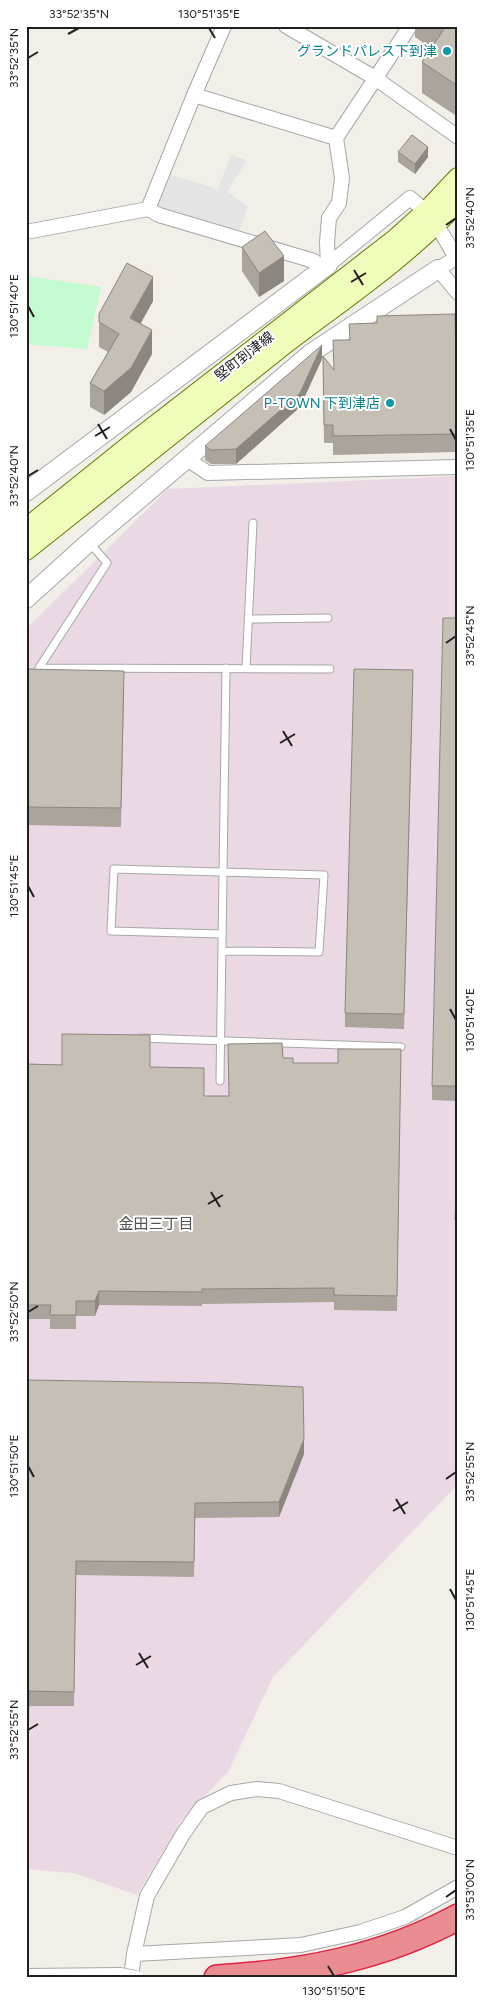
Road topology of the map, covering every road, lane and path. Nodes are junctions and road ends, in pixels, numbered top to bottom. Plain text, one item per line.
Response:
1 (224, 26) edge
2 (286, 26) edge
3 (410, 26) edge
4 (375, 78) junction
5 (194, 95) junction
6 (458, 137) edge
7 (336, 138) junction
8 (458, 178) edge
9 (458, 201) edge
10 (148, 209) junction
11 (432, 218) junction
12 (26, 232) edge
13 (457, 258) edge
14 (325, 268) junction
15 (438, 270) junction
16 (458, 293) edge
17 (279, 338) junction
18 (187, 459) junction
19 (458, 467) edge
20 (26, 492) edge
21 (253, 523) dead end
22 (26, 529) edge
23 (89, 542) junction
24 (26, 550) edge
25 (26, 599) edge
26 (328, 618) dead end
27 (248, 619) junction
28 (226, 668) junction
29 (246, 668) junction
30 (330, 669) dead end
31 (223, 872) junction
32 (222, 934) junction
33 (222, 951) junction
34 (135, 1038) edge
35 (221, 1041) junction
36 (401, 1047) edge
37 (220, 1081) dead end
38 (458, 1848) edge
39 (458, 1887) edge
40 (458, 1917) edge
41 (134, 1954) junction
42 (26, 1976) edge
43 (131, 1978) edge
44 (136, 1978) edge
45 (217, 1978) edge

1 - 5 street
2 - 4 street
3 - 4 street
4 - 6 street
4 - 7 street
5 - 7 street
5 - 10 street
7 - 14 street
8 - 11 main road, 堅町到津線
9 - 11 main road, 堅町到津線
10 - 12 street
10 - 14 street
11 - 13 street
11 - 14 street
11 - 17 main road, 堅町到津線
13 - 15 street
14 - 20 street
15 - 16 street
15 - 18 street
17 - 22 main road, 堅町到津線
17 - 24 main road, 堅町到津線
18 - 19 street
18 - 23 street
21 - 27 lane
23 - 25 street
23 - 28 lane
26 - 27 lane
27 - 29 lane
28 - 29 lane
28 - 31 lane
29 - 30 lane
31 - 32 lane
31 - 32 lane
31 - 33 lane
32 - 33 lane
33 - 35 lane
34 - 35 lane
35 - 36 lane
35 - 37 lane
38 - 41 street
39 - 41 street
40 - 45 highway
41 - 43 street
42 - 44 street, bridge

